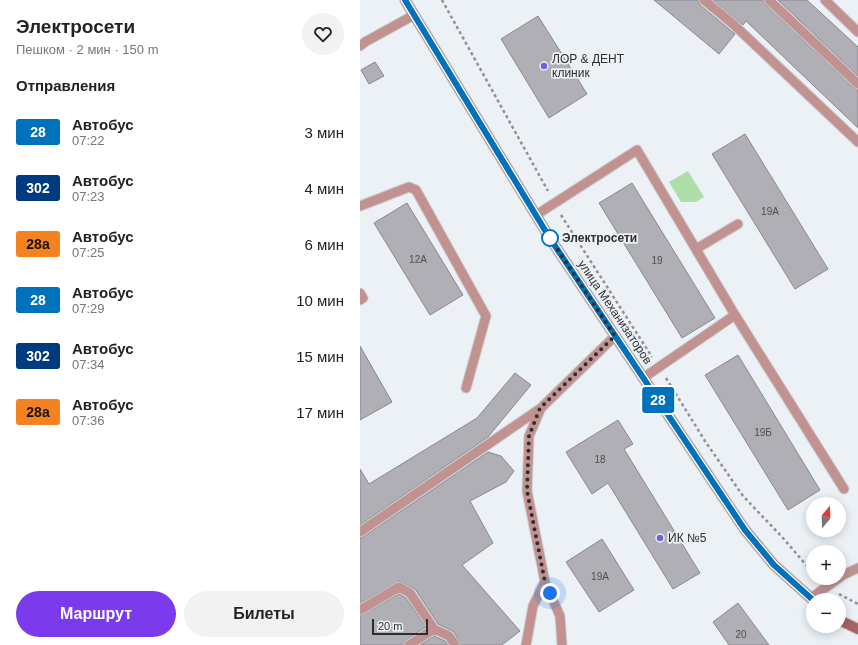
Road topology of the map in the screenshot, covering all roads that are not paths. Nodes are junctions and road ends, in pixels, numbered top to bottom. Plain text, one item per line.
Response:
1 (405, 0) edge
2 (704, 0) edge
3 (769, 0) edge
4 (825, 0) edge
5 (414, 15) junction
6 (858, 32) edge
7 (360, 46) edge
8 (858, 84) edge
9 (858, 142) edge
10 (360, 206) edge
11 (536, 215) junction
12 (738, 224) dead end
13 (696, 249) junction
14 (360, 293) edge
15 (360, 300) edge
16 (735, 314) junction
17 (615, 336) junction
18 (643, 378) junction
19 (466, 388) dead end
20 (540, 408) junction
21 (844, 489) dead end
22 (360, 532) edge
23 (858, 568) edge
24 (545, 582) junction
25 (820, 593) edge
26 (806, 594) edge
27 (360, 610) edge
28 (846, 623) edge
29 (858, 629) edge
30 (434, 630) junction
31 (409, 645) edge
32 (455, 645) edge
33 (526, 645) edge
34 (562, 645) edge

1 - 5 main road, улица Механизаторов
2 - 9 lane
3 - 8 lane
4 - 6 lane
5 - 7 lane
5 - 11 main road, улица Механизаторов
10 - 19 lane
11 - 13 lane
11 - 17 main road, улица Механизаторов
12 - 13 lane
13 - 16 lane
14 - 15 lane
16 - 18 lane
16 - 21 lane
17 - 18 main road, улица Механизаторов
17 - 20 lane
18 - 26 main road, улица Механизаторов
20 - 22 lane
20 - 24 lane
23 - 25 lane
24 - 33 lane
24 - 34 lane
27 - 30 lane
28 - 29 main road
30 - 31 lane
30 - 32 lane

